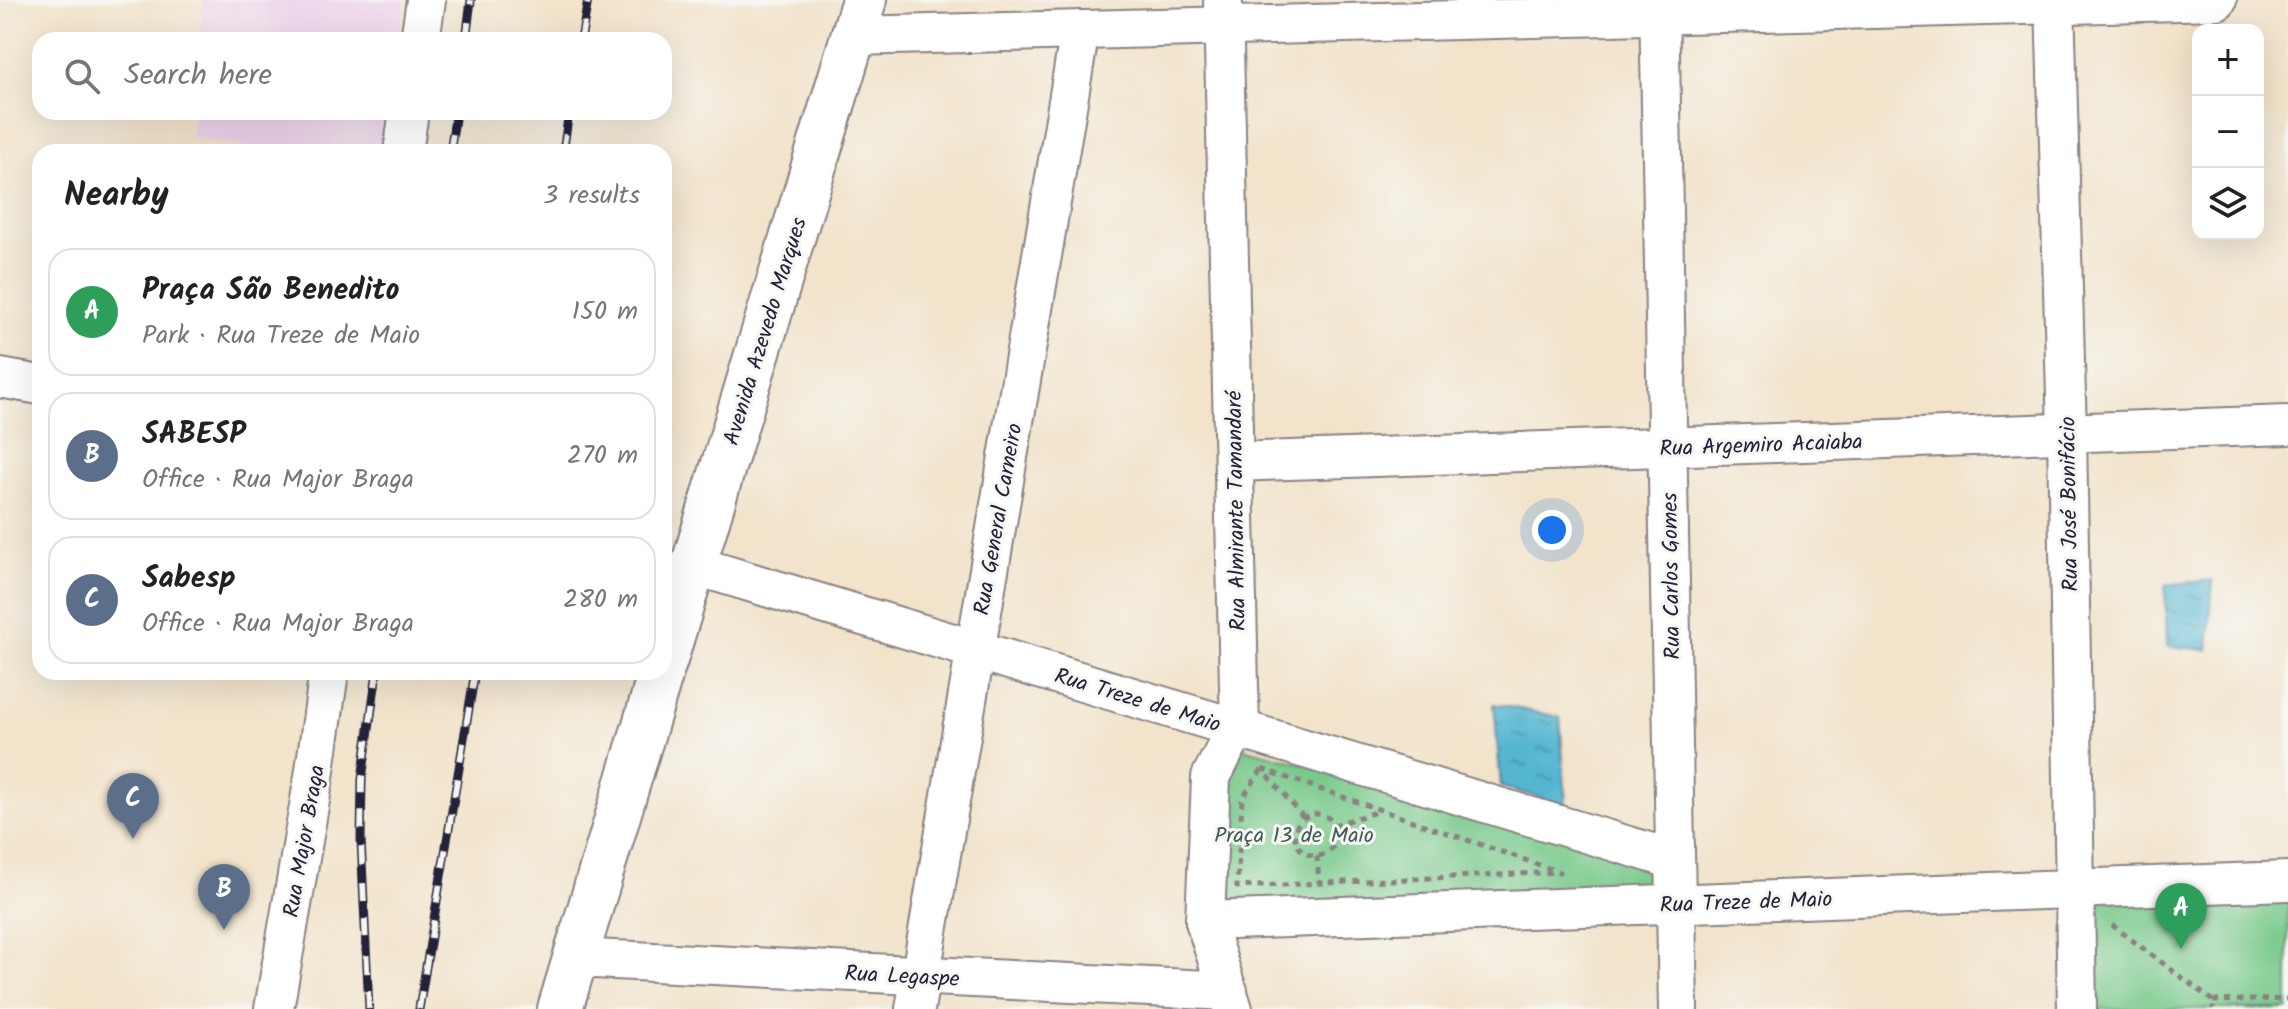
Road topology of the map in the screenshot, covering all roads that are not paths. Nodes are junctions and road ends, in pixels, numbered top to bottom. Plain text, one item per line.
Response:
1 (426, 0) edge
2 (2217, 0) edge
3 (2055, 2) edge
4 (1659, 8) edge
5 (1223, 13) edge
6 (858, 18) edge
7 (1080, 30) junction
8 (421, 32) edge
9 (408, 120) edge
10 (404, 144) edge
11 (0, 378) edge
12 (32, 384) edge
13 (2288, 425) edge
14 (2067, 433) junction
15 (1667, 447) junction
16 (1234, 462) junction
17 (693, 565) junction
18 (672, 636) edge
19 (975, 650) junction
20 (328, 680) edge
21 (659, 680) edge
22 (1240, 730) junction
23 (1675, 860) junction
24 (2288, 881) edge
25 (2073, 889) junction
26 (1676, 903) junction
27 (1205, 921) junction
28 (575, 958) junction
29 (917, 992) edge
30 (1230, 1000) edge
31 (274, 1009) edge
32 (560, 1009) edge
33 (1678, 1009) edge
34 (2077, 1009) edge

1 - 8 street
2 - 3 street
3 - 4 street
3 - 14 street, Rua José Bonifácio
4 - 5 street
4 - 15 street, Rua Carlos Gomes
5 - 7 street
5 - 16 street, Rua Almirante Tamandaré
6 - 7 street
6 - 17 street, Avenida Azevedo Marques
7 - 19 street, Rua General Carneiro
9 - 10 street
11 - 12 street
13 - 14 street, Rua Argemiro Acaiaba
14 - 15 street, Rua Argemiro Acaiaba
14 - 25 street, Rua José Bonifácio
15 - 16 street, Rua Argemiro Acaiaba
15 - 23 street, Rua Carlos Gomes
16 - 22 street, Rua Almirante Tamandaré
17 - 18 street, Avenida Azevedo Marques
17 - 19 street, Rua Treze de Maio
19 - 22 street, Rua Treze de Maio
19 - 29 street, Rua General Carneiro
20 - 31 street, Rua Major Braga
21 - 28 street
22 - 23 street, Rua Treze de Maio
22 - 27 street
23 - 26 street, Rua Carlos Gomes
24 - 25 street, Rua Treze de Maio
25 - 26 street, Rua Treze de Maio
25 - 34 street, Rua José Bonifácio
26 - 27 street, Rua Treze de Maio
26 - 33 street, Rua Carlos Gomes
27 - 30 street
28 - 29 street, Rua Legaspe
28 - 32 street
29 - 30 street, Rua Legaspe

